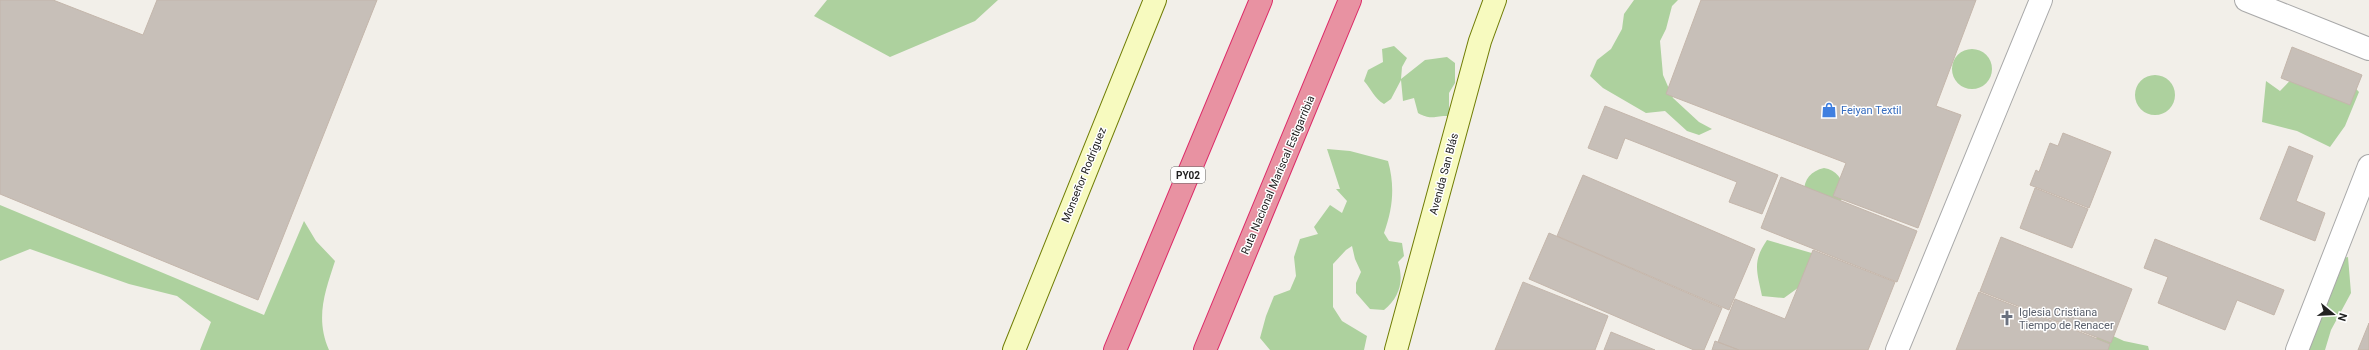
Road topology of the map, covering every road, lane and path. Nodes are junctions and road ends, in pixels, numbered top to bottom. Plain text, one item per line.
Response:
1 (1155, 0) edge
2 (1261, 0) edge
3 (1350, 0) edge
4 (1495, 0) edge
5 (2041, 0) edge
6 (2246, 0) edge
7 (2369, 49) edge
8 (2369, 166) edge
9 (1014, 350) edge
10 (1115, 350) edge
11 (1205, 350) edge
12 (1396, 350) edge
13 (1897, 350) edge
14 (2297, 350) edge

1 - 9 street, Monseñor Rodríguez
2 - 10 highway, PY02
3 - 11 highway, Ruta Nacional Mariscal Estigarribia
4 - 12 street, Avenida San Blás
5 - 13 street
6 - 7 street
8 - 14 street

